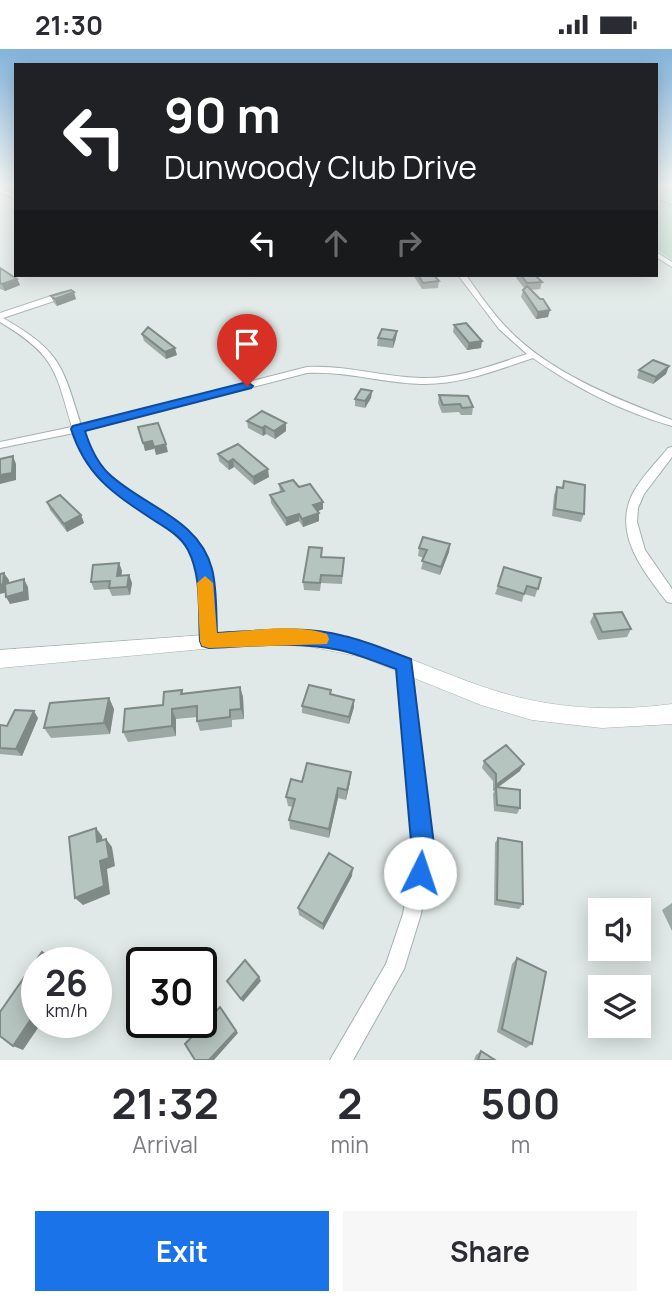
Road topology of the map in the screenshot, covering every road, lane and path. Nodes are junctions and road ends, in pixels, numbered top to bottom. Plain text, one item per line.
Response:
1 (464, 277) edge
2 (70, 292) edge
3 (0, 318) edge
4 (533, 355) junction
5 (672, 423) edge
6 (78, 429) junction
7 (0, 445) edge
8 (672, 450) edge
9 (672, 598) edge
10 (209, 641) junction
11 (0, 659) edge
12 (405, 665) junction
13 (672, 714) edge
14 (341, 1060) edge

1 - 4 street
2 - 3 street
3 - 6 street
4 - 5 street
4 - 6 street
6 - 7 street
6 - 10 street
8 - 9 street
10 - 11 street
10 - 12 street
12 - 13 street
12 - 14 street

